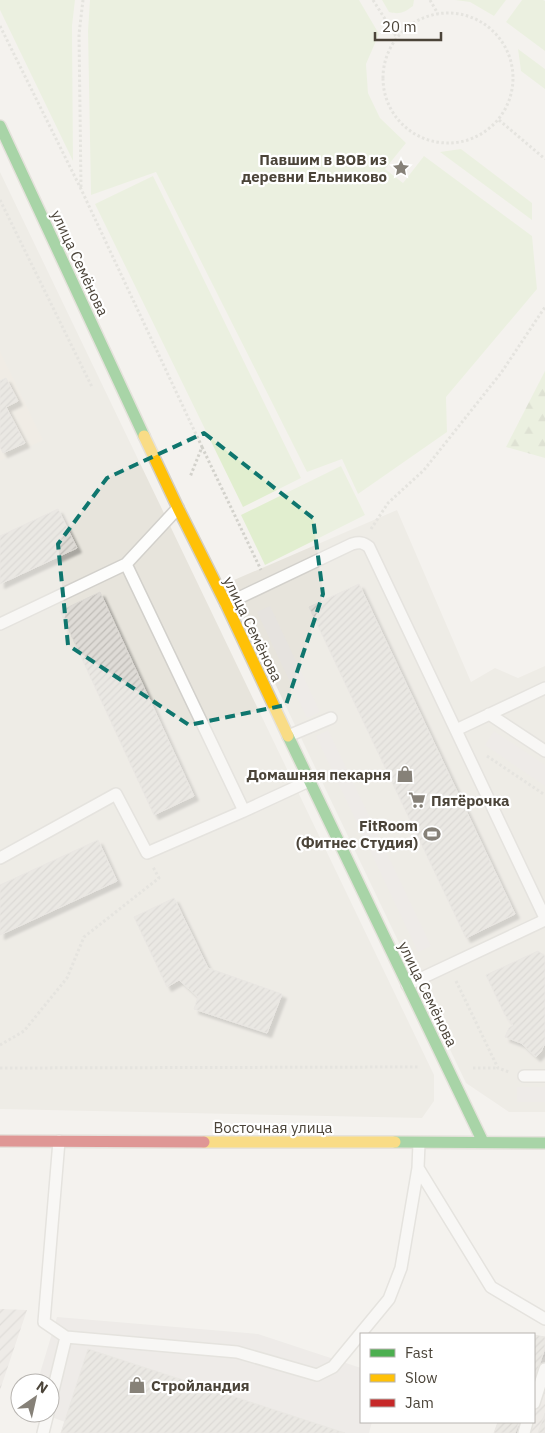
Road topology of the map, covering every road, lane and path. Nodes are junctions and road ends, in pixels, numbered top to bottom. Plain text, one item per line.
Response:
1 (83, 0) edge
2 (373, 0) edge
3 (430, 0) edge
4 (438, 14) junction
5 (0, 26) edge
6 (397, 38) junction
7 (499, 120) junction
8 (0, 126) edge
9 (545, 159) edge
10 (81, 189) junction
11 (0, 200) edge
12 (545, 307) edge
13 (95, 394) dead end
14 (202, 447) junction
15 (188, 482) dead end
16 (178, 508) junction
17 (363, 543) junction
18 (126, 564) junction
19 (268, 584) junction
20 (226, 604) junction
21 (0, 624) edge
22 (545, 688) edge
23 (489, 714) junction
24 (331, 718) dead end
25 (458, 734) junction
26 (288, 736) junction
27 (545, 752) edge
28 (309, 781) junction
29 (545, 795) edge
30 (244, 811) junction
31 (146, 853) junction
32 (0, 858) edge
33 (545, 919) edge
34 (449, 965) junction
35 (407, 985) junction
36 (0, 1045) edge
37 (447, 1067) junction
38 (0, 1068) edge
39 (498, 1068) junction
40 (524, 1076) joint
41 (545, 1076) edge
42 (0, 1141) edge
43 (59, 1141) junction
44 (483, 1142) junction
45 (419, 1143) junction
46 (545, 1143) edge
47 (418, 1168) junction
48 (545, 1319) edge
49 (362, 1333) edge
50 (360, 1335) edge
51 (66, 1337) junction
52 (545, 1369) edge
53 (57, 1373) edge
54 (535, 1400) edge

1 - 10 path
2 - 6 path
3 - 4 path
4 - 6 path
4 - 7 path
5 - 10 path
6 - 7 path
7 - 9 path
8 - 16 street, улица Семёнова
10 - 14 path
11 - 13 path
12 - 17 path
14 - 15 path
14 - 19 path
16 - 18 lane
16 - 20 street, улица Семёнова
17 - 19 lane
17 - 25 lane
18 - 21 lane
18 - 30 lane
19 - 20 lane
20 - 26 street, улица Семёнова
22 - 23 lane
23 - 25 lane
23 - 27 lane
24 - 26 lane
25 - 29 path
25 - 33 lane
26 - 28 street, улица Семёнова
28 - 30 lane
28 - 35 street, улица Семёнова
30 - 31 lane
31 - 32 lane
31 - 36 path
33 - 34 lane
34 - 35 lane
34 - 39 path
35 - 37 street, улица Семёнова
37 - 38 path
37 - 39 path
37 - 44 street, улица Семёнова
39 - 40 path
40 - 41 lane
42 - 43 street, Восточная улица
43 - 45 street, Восточная улица
43 - 51 lane
44 - 45 street, Восточная улица
44 - 46 street, Восточная улица
45 - 47 lane
47 - 48 lane
47 - 49 lane
50 - 51 lane
51 - 53 lane
52 - 54 lane

